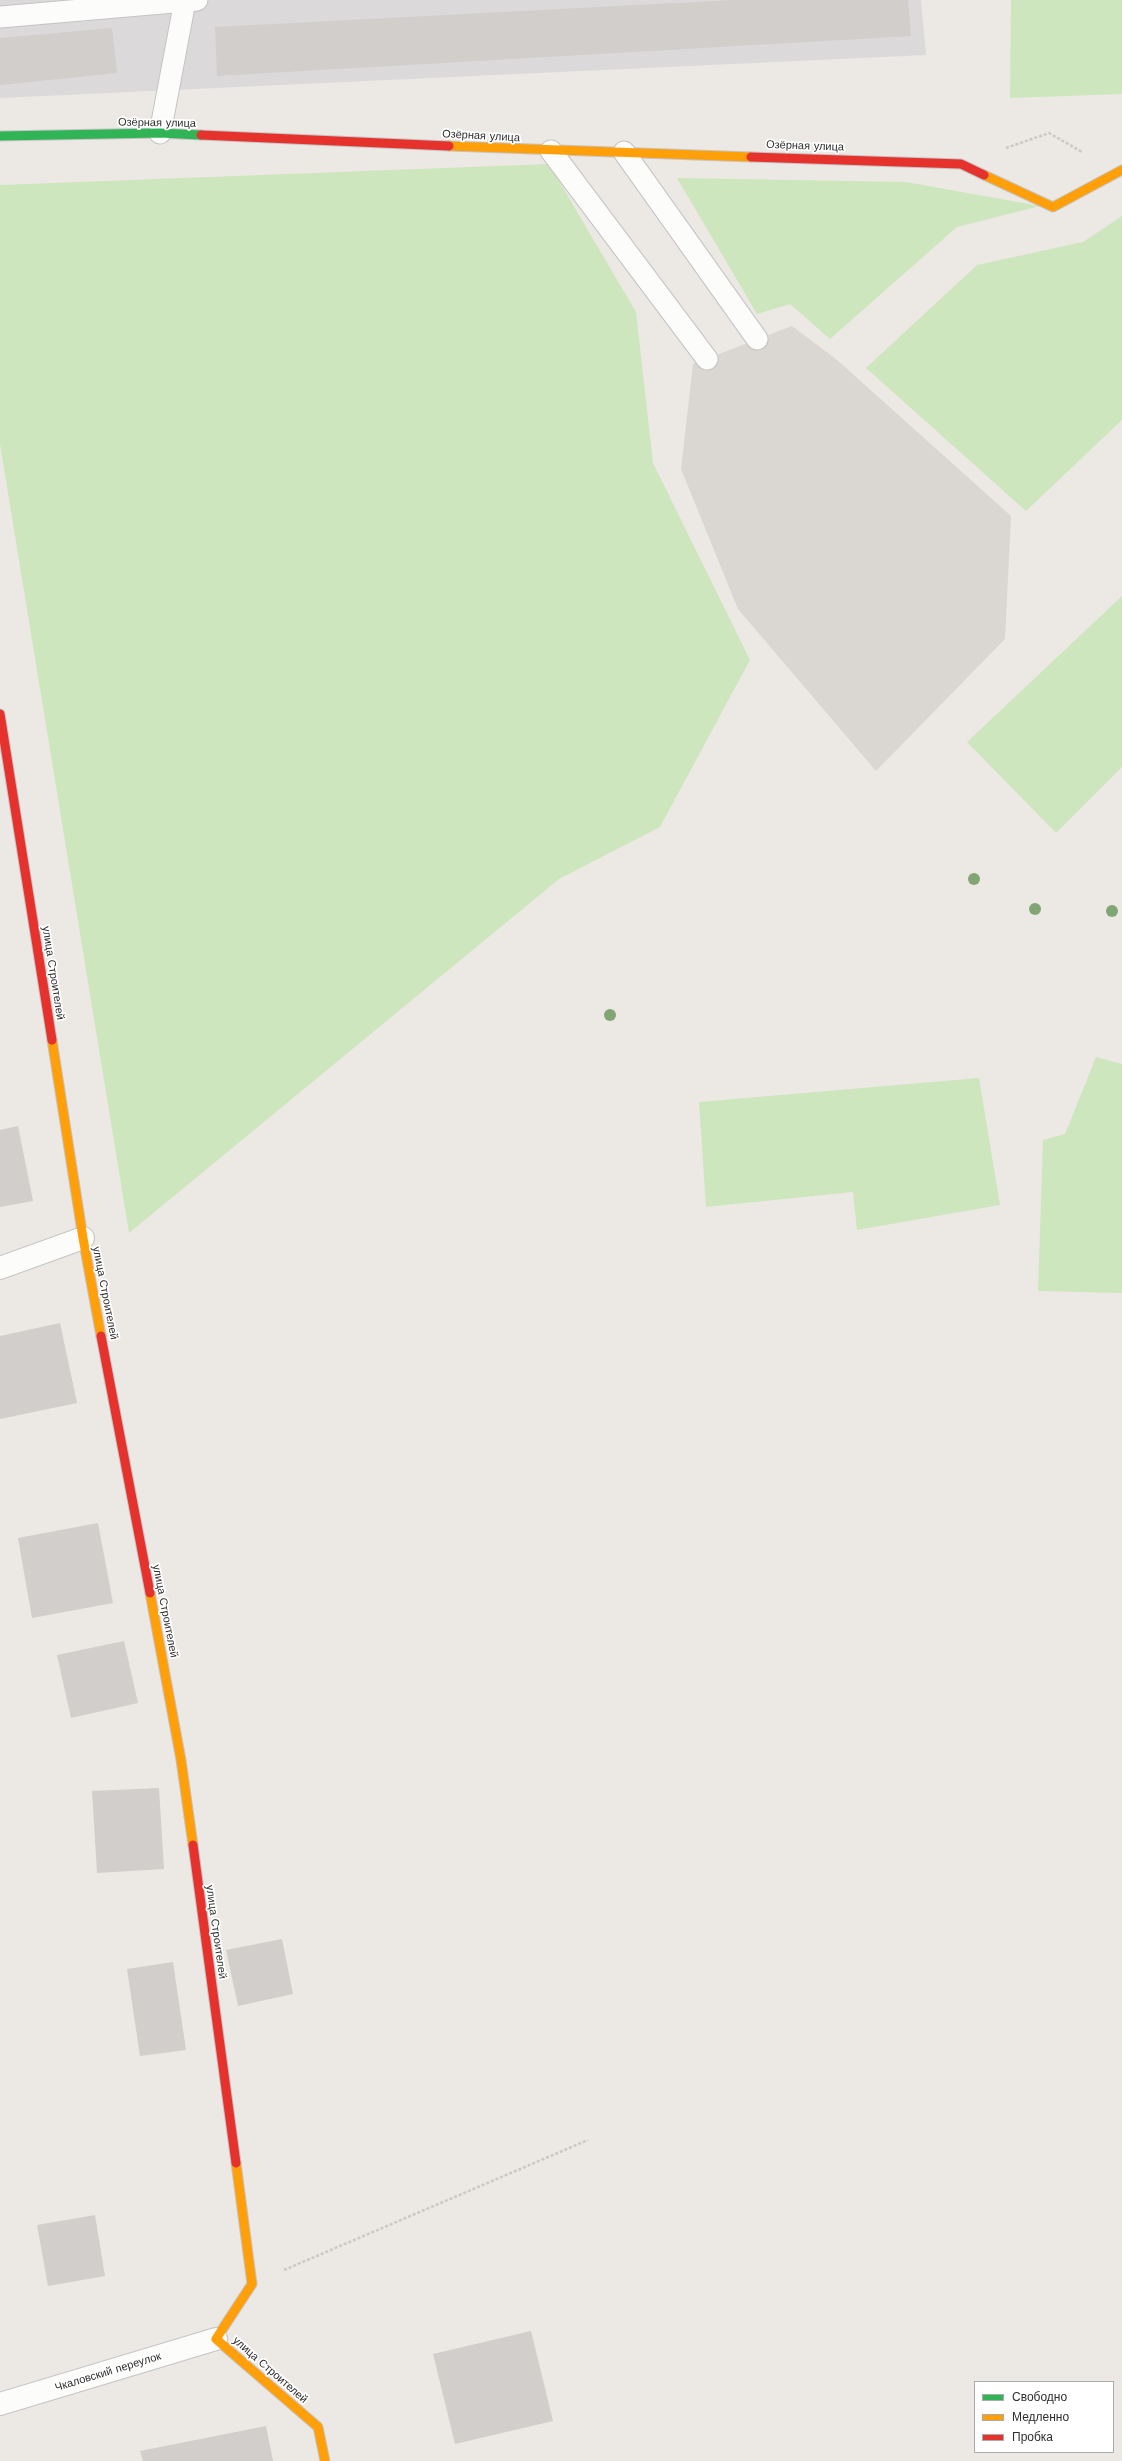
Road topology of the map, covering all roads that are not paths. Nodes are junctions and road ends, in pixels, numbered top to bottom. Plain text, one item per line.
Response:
1 (191, 0) edge
2 (0, 17) edge
3 (160, 133) junction
4 (0, 136) edge
5 (551, 152) junction
6 (624, 152) junction
7 (1119, 172) edge
8 (757, 340) dead end
9 (707, 358) dead end
10 (0, 714) edge
11 (83, 1238) junction
12 (0, 1268) edge
13 (216, 2339) junction
14 (0, 2404) edge
15 (325, 2461) edge

1 - 2 lane
1 - 3 lane
3 - 4 street, Озёрная улица
3 - 5 street, Озёрная улица
5 - 6 street, Озёрная улица
5 - 9 lane
6 - 7 street, Озёрная улица
6 - 8 lane
10 - 11 street, улица Строителей
11 - 12 street
11 - 13 street, улица Строителей
13 - 14 street, Чкаловский переулок
13 - 15 street, улица Строителей

